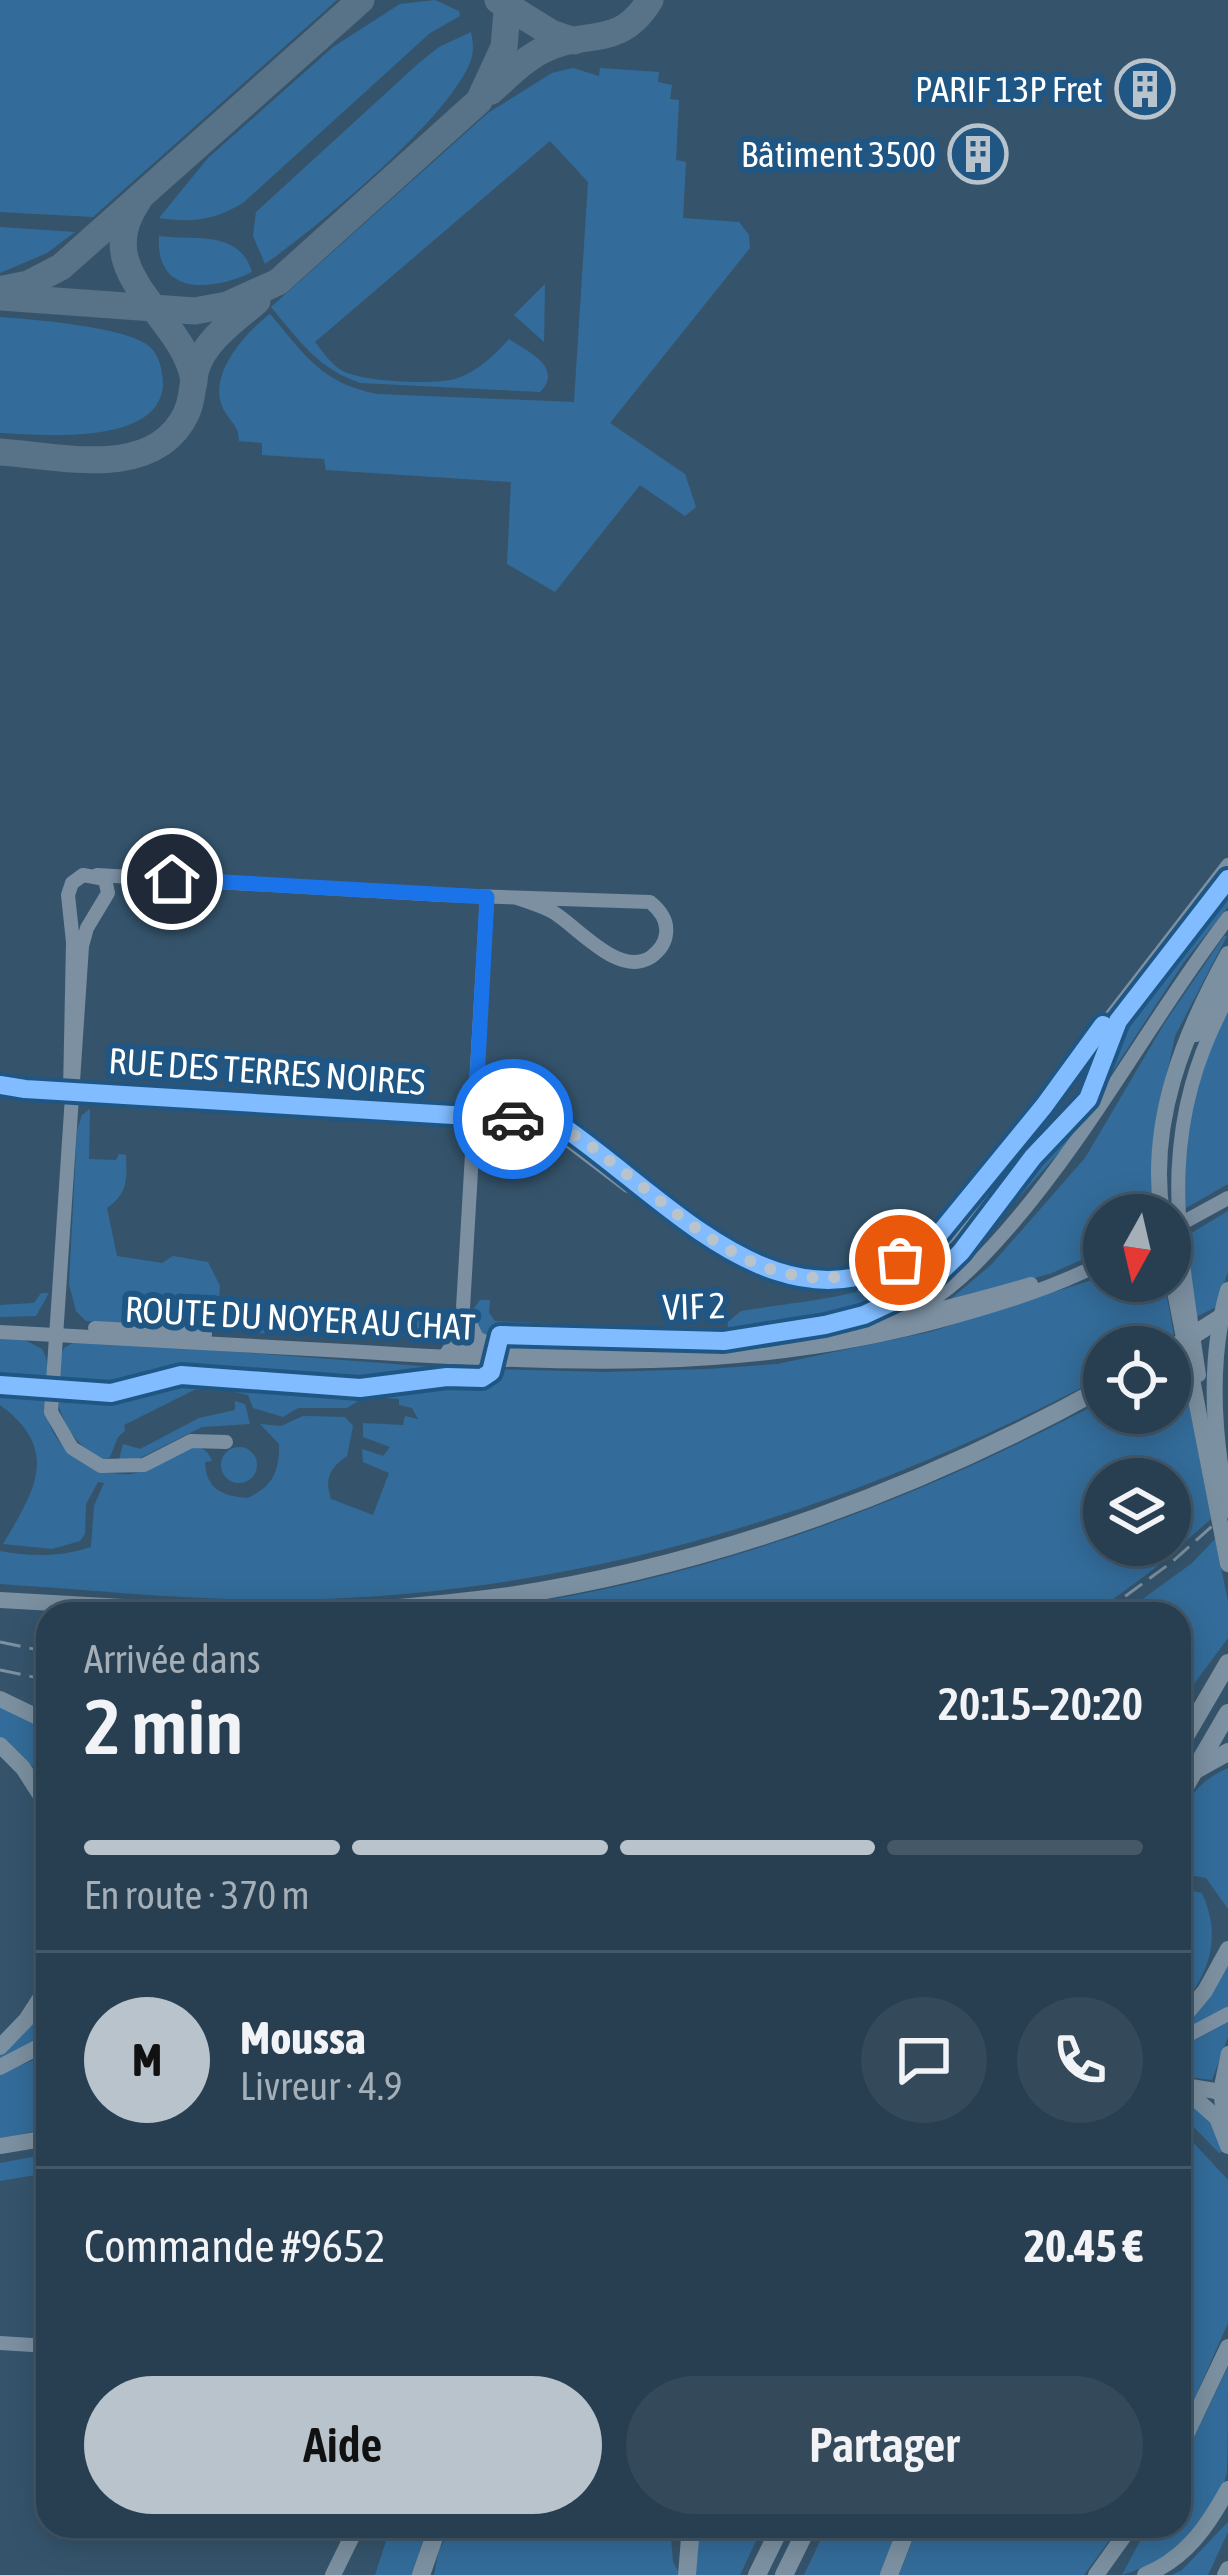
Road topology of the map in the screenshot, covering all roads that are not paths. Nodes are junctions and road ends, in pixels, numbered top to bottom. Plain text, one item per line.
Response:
1 (1228, 865) edge
2 (97, 875) junction
3 (487, 897) junction
4 (517, 898) junction
5 (1228, 918) edge
6 (1228, 954) edge
7 (1228, 976) edge
8 (1228, 997) edge
9 (1172, 1082) junction
10 (0, 1084) edge
11 (25, 1089) junction
12 (70, 1092) junction
13 (0, 1097) edge
14 (475, 1117) junction
15 (1161, 1194) edge
16 (1228, 1198) edge
17 (1191, 1219) edge
18 (1083, 1267) edge
19 (1083, 1272) edge
20 (1228, 1290) edge
21 (1177, 1302) edge
22 (463, 1308) junction
23 (1228, 1313) edge
24 (0, 1328) edge
25 (870, 1328) junction
26 (54, 1331) junction
27 (1191, 1337) edge
28 (500, 1348) junction
29 (448, 1353) junction
30 (1083, 1399) edge
31 (1214, 1426) junction
32 (226, 1442) dead end
33 (1228, 1510) edge
34 (1228, 1564) edge
35 (0, 1600) edge
36 (36, 1602) edge
37 (453, 1602) edge
38 (1228, 1663) edge
39 (0, 1699) edge
40 (1228, 1713) edge
41 (36, 1716) edge
42 (1191, 1726) edge
43 (0, 1744) edge
44 (1228, 1752) edge
45 (1191, 1772) edge
46 (1191, 1776) edge
47 (36, 1788) edge
48 (1228, 1949) edge
49 (36, 2005) edge
50 (1191, 2007) edge
51 (1228, 2014) edge
52 (1191, 2034) edge
53 (0, 2047) edge
54 (36, 2048) edge
55 (1228, 2053) edge
56 (0, 2067) edge
57 (1199, 2090) edge
58 (36, 2140) edge
59 (1228, 2142) edge
60 (0, 2146) edge
61 (0, 2343) edge
62 (36, 2345) edge
63 (1227, 2349) edge
64 (1191, 2425) edge
65 (1228, 2488) edge
66 (351, 2538) edge
67 (434, 2538) edge
68 (681, 2538) edge
69 (691, 2538) edge
70 (775, 2538) edge
71 (802, 2538) edge
72 (903, 2538) edge
73 (1125, 2538) edge
74 (1129, 2538) edge
75 (687, 2569) edge
76 (333, 2575) edge
77 (421, 2575) edge
78 (757, 2575) edge
79 (784, 2575) edge
80 (889, 2575) edge
81 (1096, 2575) edge
82 (1110, 2575) edge
83 (1144, 2575) edge

1 - 14 street, RUE DES TERRES NOIRES
2 - 3 street
2 - 12 street
2 - 12 street
3 - 4 street
3 - 14 street
4 - 4 street
5 - 25 street
6 - 9 main road
7 - 9 street
8 - 31 street
9 - 15 main road
10 - 11 street
11 - 12 street, RUE DES TERRES NOIRES
11 - 13 street
12 - 14 street, RUE DES TERRES NOIRES
12 - 26 street
14 - 22 street
16 - 17 street
18 - 25 street, ROUTE DU NOYER AU CHAT
19 - 29 street, ROUTE DU NOYER AU CHAT
20 - 31 main road
21 - 34 main road
22 - 28 street
22 - 29 street
23 - 27 highway
24 - 26 street, ROUTE DU NOYER AU CHAT
25 - 28 street, ROUTE DU NOYER AU CHAT
26 - 29 street, ROUTE DU NOYER AU CHAT
26 - 32 street
28 - 29 street, ROUTE DU NOYER AU CHAT
30 - 37 highway
31 - 33 main road
35 - 36 main road
38 - 42 highway
39 - 41 main road
40 - 46 highway
43 - 47 main road
44 - 45 highway
48 - 50 main road
49 - 53 main road
51 - 52 street
54 - 56 main road
55 - 57 street
57 - 59 street
57 - 59 main road
58 - 60 main road
61 - 62 street
63 - 64 main road
65 - 83 main road
66 - 76 main road
67 - 77 highway
68 - 75 highway
69 - 75 highway
70 - 78 highway
71 - 79 highway
72 - 80 highway
73 - 81 main road
74 - 82 main road

